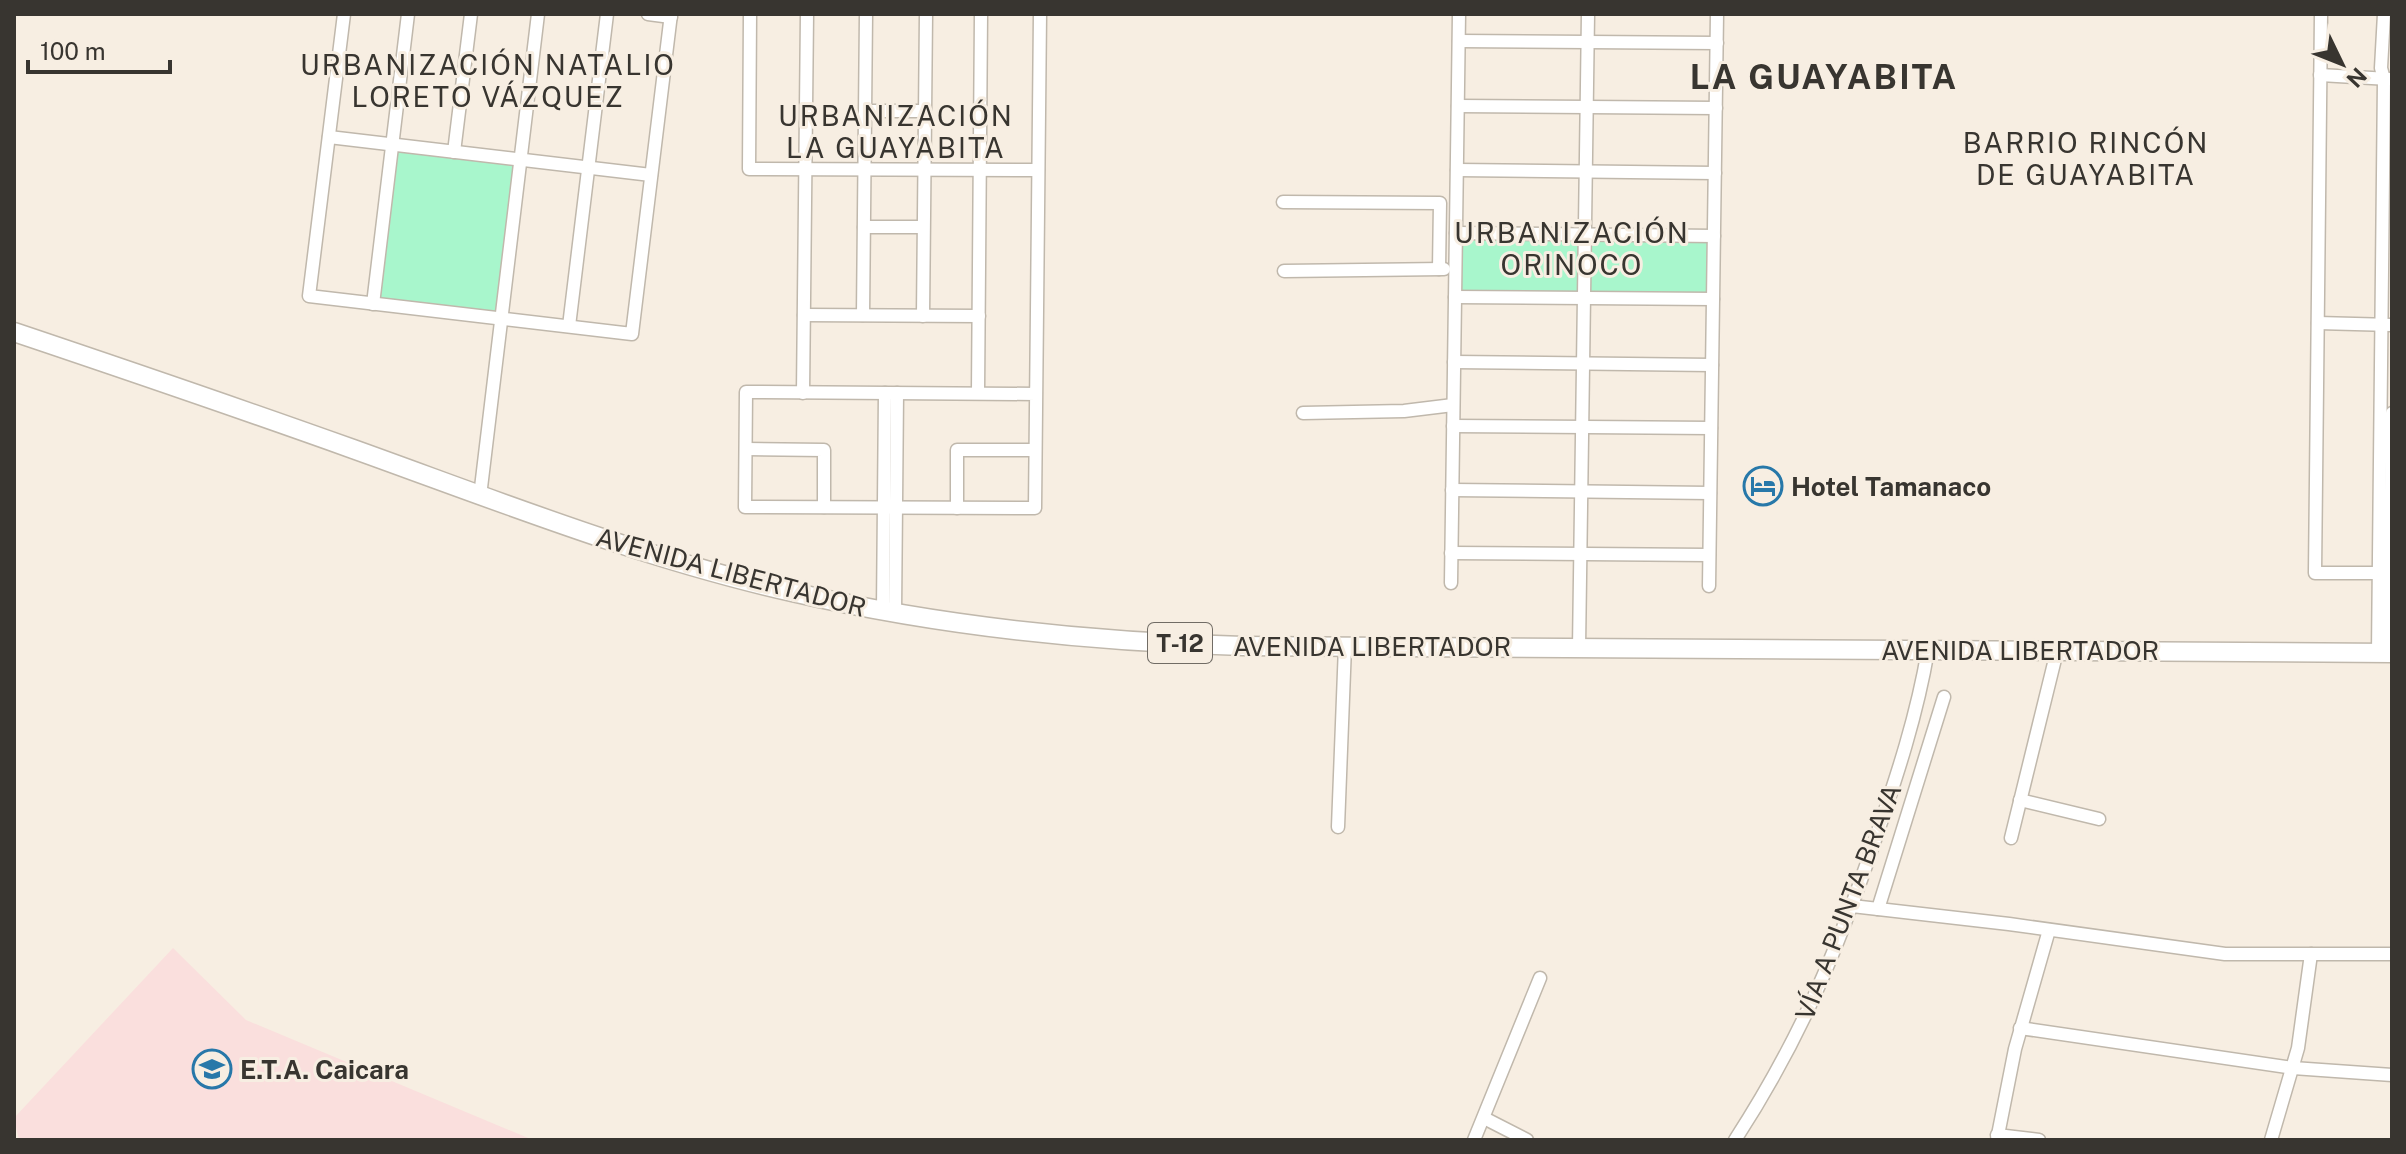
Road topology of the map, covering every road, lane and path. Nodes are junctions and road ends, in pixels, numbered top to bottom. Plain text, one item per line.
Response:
1 (344, 14) edge
2 (408, 14) edge
3 (471, 14) edge
4 (538, 14) edge
5 (607, 14) edge
6 (648, 14) edge
7 (750, 14) edge
8 (807, 14) edge
9 (866, 14) edge
10 (926, 14) edge
11 (981, 14) edge
12 (1040, 14) edge
13 (1459, 14) edge
14 (1588, 14) edge
15 (1717, 14) edge
16 (2321, 14) edge
17 (2384, 14) edge
18 (671, 15) edge
19 (1459, 41) junction
20 (1588, 42) junction
21 (1717, 43) junction
22 (2320, 75) junction
23 (2388, 79) edge
24 (1458, 106) junction
25 (1587, 107) junction
26 (1716, 108) junction
27 (865, 111) junction
28 (925, 111) junction
29 (329, 137) junction
30 (392, 145) junction
31 (454, 152) junction
32 (520, 159) junction
33 (588, 167) junction
34 (805, 170) junction
35 (865, 170) junction
36 (924, 170) junction
37 (980, 170) junction
38 (1038, 170) junction
39 (1457, 170) junction
40 (1586, 171) junction
41 (1715, 173) junction
42 (651, 175) junction
43 (1283, 202) dead end
44 (864, 227) junction
45 (923, 227) junction
46 (1456, 233) junction
47 (1585, 234) junction
48 (1714, 236) junction
49 (1439, 269) junction
50 (1455, 269) junction
51 (1284, 271) dead end
52 (1455, 297) junction
53 (1584, 298) junction
54 (1713, 299) junction
55 (373, 304) junction
56 (804, 315) junction
57 (863, 315) junction
58 (923, 316) junction
59 (979, 316) junction
60 (501, 318) junction
61 (2318, 323) junction
62 (2387, 325) edge
63 (569, 326) junction
64 (14, 332) edge
65 (1454, 362) junction
66 (1583, 364) junction
67 (1712, 365) junction
68 (803, 393) junction
69 (891, 393) junction
70 (978, 393) junction
71 (1036, 394) junction
72 (1453, 405) junction
73 (1303, 413) dead end
74 (2392, 413) edge
75 (1453, 426) junction
76 (1582, 427) junction
77 (1711, 428) junction
78 (746, 449) junction
79 (1035, 450) junction
80 (1452, 490) junction
81 (1581, 492) junction
82 (1710, 493) junction
83 (480, 496) junction
84 (824, 507) junction
85 (890, 507) junction
86 (957, 508) junction
87 (1451, 553) junction
88 (1580, 554) junction
89 (1709, 555) junction
90 (2384, 573) edge
91 (1451, 583) dead end
92 (1709, 586) dead end
93 (889, 612) junction
94 (1345, 646) junction
95 (1579, 648) junction
96 (1928, 650) junction
97 (2057, 651) junction
98 (2386, 653) edge
99 (1944, 697) dead end
100 (2020, 800) junction
101 (2099, 819) dead end
102 (1338, 827) dead end
103 (2011, 838) dead end
104 (1852, 906) junction
105 (1878, 909) junction
106 (2049, 930) junction
107 (2311, 954) junction
108 (2392, 954) edge
109 (1540, 978) dead end
110 (2020, 1028) junction
111 (2293, 1068) junction
112 (2392, 1075) edge
113 (1484, 1118) junction
114 (1997, 1138) edge
115 (1474, 1140) edge
116 (1527, 1140) edge
117 (1735, 1140) edge
118 (2039, 1140) edge
119 (2271, 1140) edge

1 - 29 street
2 - 30 street
3 - 31 street
4 - 32 street
5 - 33 street
6 - 18 street
7 - 34 street
8 - 34 street
9 - 27 street
10 - 28 street
11 - 37 street
12 - 38 street
13 - 19 street
14 - 20 street
15 - 21 street
16 - 22 street
17 - 23 street
18 - 42 street
19 - 20 street
19 - 24 street
20 - 21 street
20 - 25 street
21 - 26 street
22 - 23 street
22 - 61 street
23 - 62 street
24 - 25 street
24 - 39 street
25 - 26 street
25 - 40 street
26 - 41 street
27 - 28 street
27 - 35 street
28 - 36 street
29 - 30 street
29 - 55 street
30 - 31 street
30 - 55 street
31 - 32 street
32 - 33 street
32 - 60 street
33 - 42 street
33 - 63 street
34 - 35 street
34 - 56 street
35 - 36 street
35 - 44 street
36 - 37 street
36 - 45 street
37 - 38 street
37 - 59 street
38 - 71 street
39 - 40 street
39 - 46 street
40 - 41 street
40 - 47 street
41 - 48 street
42 - 63 street
43 - 49 street
44 - 45 street
44 - 57 street
45 - 58 street
46 - 47 street
46 - 50 street
47 - 48 street
47 - 53 street
48 - 54 street
49 - 50 street
49 - 51 street
50 - 52 street
52 - 53 street
52 - 65 street
53 - 54 street
53 - 66 street
54 - 67 street
55 - 60 street
56 - 57 street
56 - 68 street
57 - 58 street
58 - 59 street
59 - 70 street
60 - 63 street
60 - 83 street
61 - 62 street
61 - 90 street
62 - 90 street
64 - 83 highway, AVENIDA LIBERTADOR / T-12
65 - 66 street
65 - 72 street
66 - 67 street
66 - 76 street
67 - 77 street
68 - 69 street
68 - 78 street
69 - 70 street
69 - 85 street
70 - 71 street
71 - 79 street
72 - 73 street
72 - 75 street
74 - 90 street
75 - 76 street
75 - 80 street
76 - 77 street
76 - 81 street
77 - 82 street
78 - 84 street
78 - 84 street
79 - 86 street
79 - 86 street
80 - 81 street
80 - 87 street
81 - 82 street
81 - 88 street
82 - 89 street
83 - 93 highway, AVENIDA LIBERTADOR / T-12
84 - 85 street
85 - 86 street
85 - 93 street
87 - 88 street
87 - 91 street
88 - 89 street
88 - 95 street
89 - 92 street
90 - 98 street
93 - 94 highway, AVENIDA LIBERTADOR / T-12
94 - 95 highway, AVENIDA LIBERTADOR / T-12
94 - 102 street
95 - 96 highway, AVENIDA LIBERTADOR / T-12
96 - 97 highway, AVENIDA LIBERTADOR / T-12
96 - 104 street, VÍA A PUNTA BRAVA
97 - 98 highway, AVENIDA LIBERTADOR / T-12
97 - 100 street
99 - 105 street
100 - 101 street
100 - 103 street
104 - 105 street
104 - 117 street, VÍA A PUNTA BRAVA
105 - 106 street
106 - 107 street
106 - 110 street
107 - 108 street
107 - 111 street
109 - 113 street
110 - 111 street
110 - 114 street
111 - 112 street
111 - 119 street
113 - 115 street
113 - 116 street
114 - 118 street

